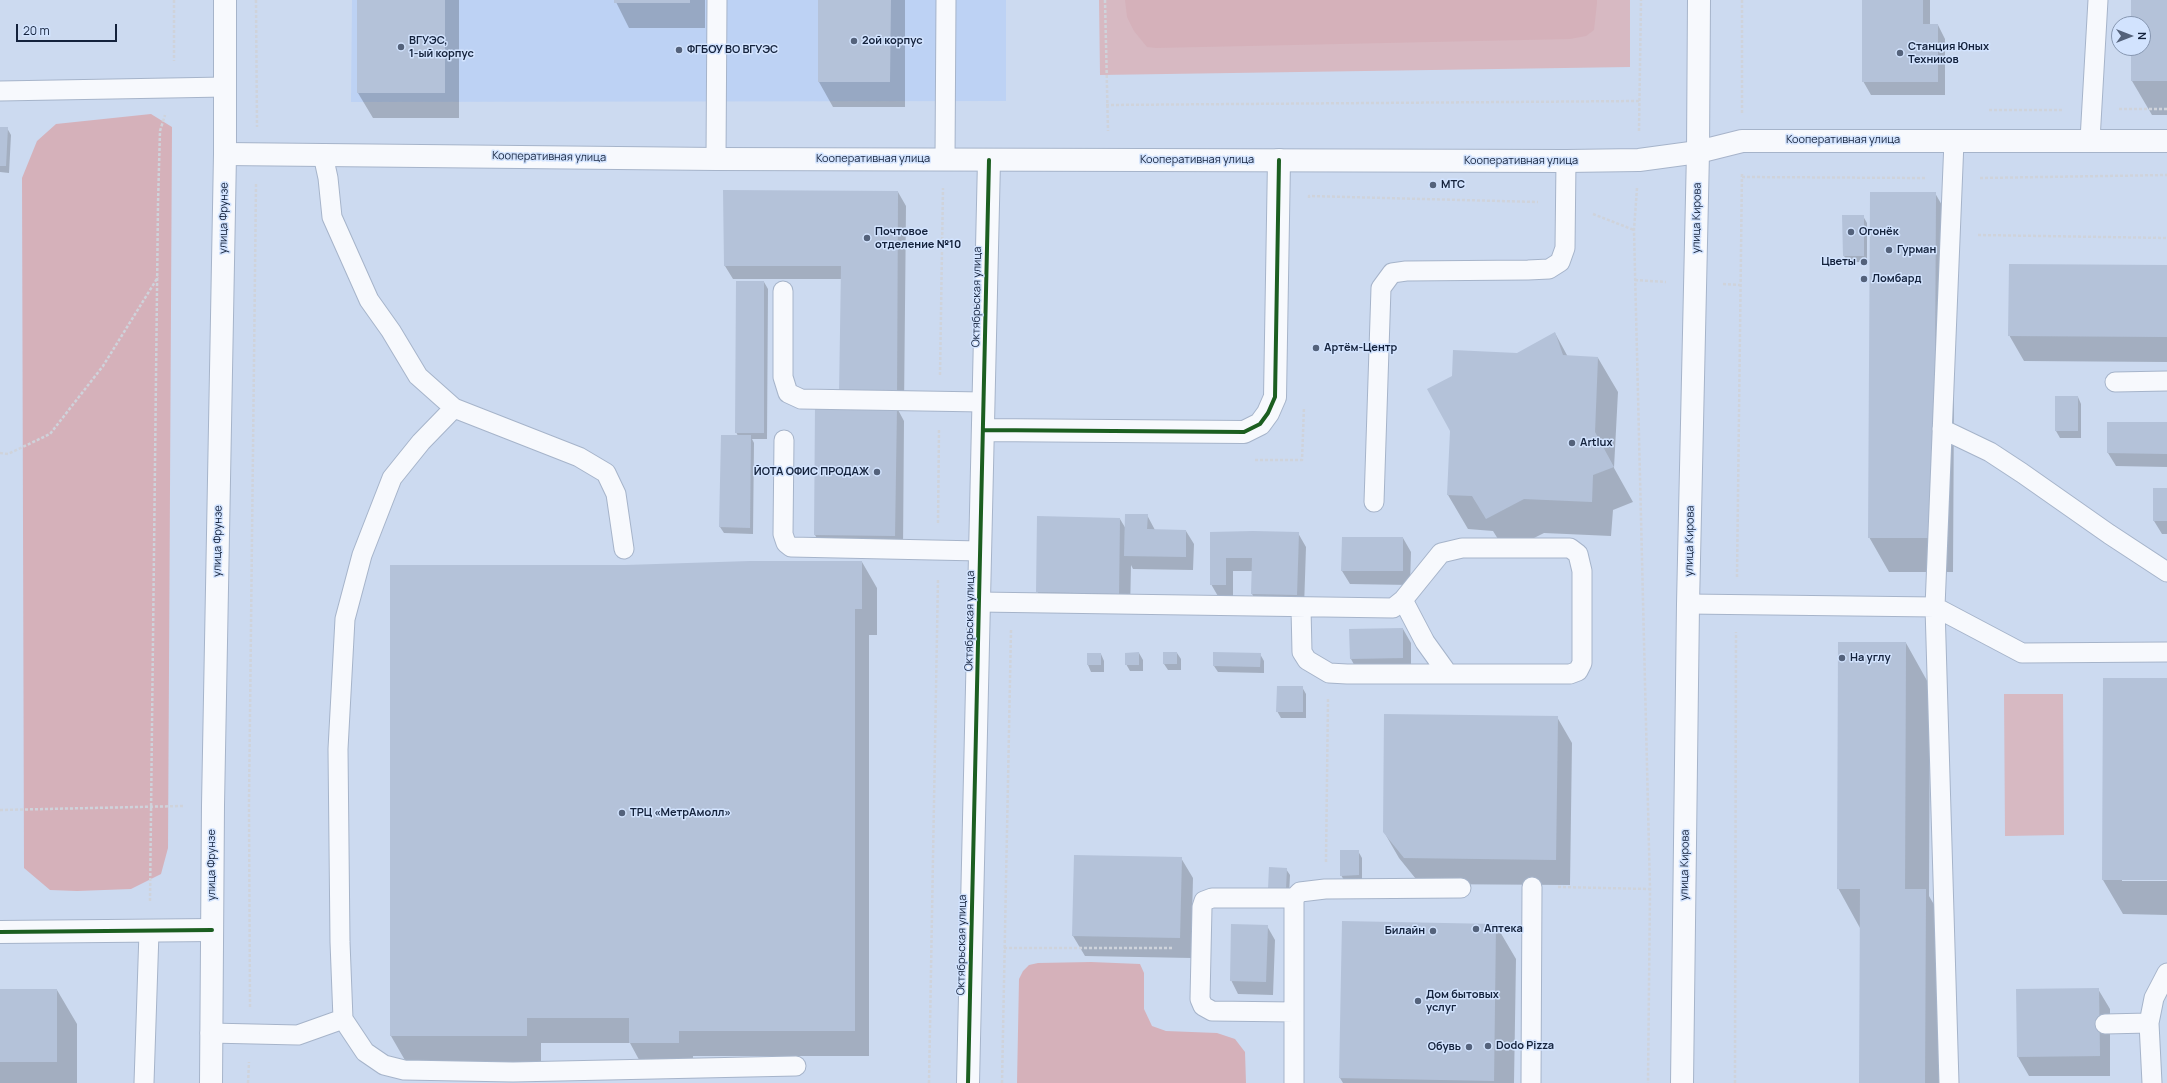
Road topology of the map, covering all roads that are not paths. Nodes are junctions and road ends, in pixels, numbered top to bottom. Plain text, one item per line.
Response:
1 (225, 0) edge
2 (717, 0) edge
3 (946, 0) edge
4 (1699, 0) edge
5 (2098, 0) edge
6 (225, 87) junction
7 (0, 91) edge
8 (2090, 140) junction
9 (1954, 141) junction
10 (2167, 141) edge
11 (1698, 152) junction
12 (225, 154) junction
13 (323, 155) junction
14 (945, 158) junction
15 (716, 159) junction
16 (989, 160) junction
17 (1280, 160) junction
18 (1566, 161) junction
19 (783, 292) dead end
20 (2167, 380) edge
21 (2115, 382) dead end
22 (984, 402) junction
23 (454, 408) junction
24 (1942, 429) junction
25 (983, 430) junction
26 (784, 440) dead end
27 (1374, 502) dead end
28 (624, 549) dead end
29 (980, 551) junction
30 (2167, 572) edge
31 (1403, 600) junction
32 (979, 602) junction
33 (1688, 604) junction
34 (1935, 607) junction
35 (1301, 608) junction
36 (2166, 651) edge
37 (1448, 674) junction
38 (1532, 887) road end
39 (1460, 888) dead end
40 (1294, 898) junction
41 (212, 930) junction
42 (0, 932) edge
43 (149, 932) junction
44 (2167, 973) edge
45 (1294, 1012) junction
46 (343, 1019) junction
47 (2150, 1023) junction
48 (2105, 1024) dead end
49 (210, 1033) junction
50 (796, 1066) dead end
51 (144, 1083) edge
52 (211, 1083) edge
53 (968, 1083) edge
54 (1294, 1083) edge
55 (1531, 1083) edge
56 (1682, 1083) edge
57 (1949, 1083) edge
58 (2152, 1083) edge

1 - 6 main road, улица Фрунзе
2 - 15 lane
3 - 14 lane
4 - 11 main road, улица Кирова
5 - 8 lane
6 - 7 lane
6 - 12 main road, улица Фрунзе
8 - 9 main road, Кооперативная улица
8 - 10 main road, Кооперативная улица
9 - 11 main road, Кооперативная улица
9 - 24 lane
11 - 18 main road, Кооперативная улица
11 - 33 main road, улица Кирова
12 - 13 main road, Кооперативная улица
12 - 41 main road, улица Фрунзе
13 - 15 main road, Кооперативная улица
13 - 23 lane
14 - 15 main road, Кооперативная улица
14 - 16 main road, Кооперативная улица
16 - 17 main road, Кооперативная улица
16 - 22 main road, Октябрьская улица
17 - 18 main road, Кооперативная улица
17 - 25 main road
18 - 27 lane
19 - 22 lane
20 - 21 lane
22 - 25 main road, Октябрьская улица
23 - 28 lane
23 - 46 lane
24 - 30 lane
24 - 34 lane
25 - 29 main road, Октябрьская улица
26 - 29 lane
29 - 32 main road, Октябрьская улица
31 - 35 lane
31 - 37 lane
31 - 37 lane
32 - 35 lane
32 - 53 main road, Октябрьская улица
33 - 34 lane
33 - 56 main road, улица Кирова
34 - 36 lane
34 - 57 lane
35 - 37 lane
38 - 55 lane
39 - 40 lane
40 - 45 lane
40 - 45 lane
41 - 43 main road
41 - 49 main road, улица Фрунзе
42 - 43 main road
43 - 51 lane
44 - 47 lane
45 - 54 lane
46 - 49 lane
46 - 50 lane
47 - 48 lane
47 - 58 lane
49 - 52 main road, улица Фрунзе

